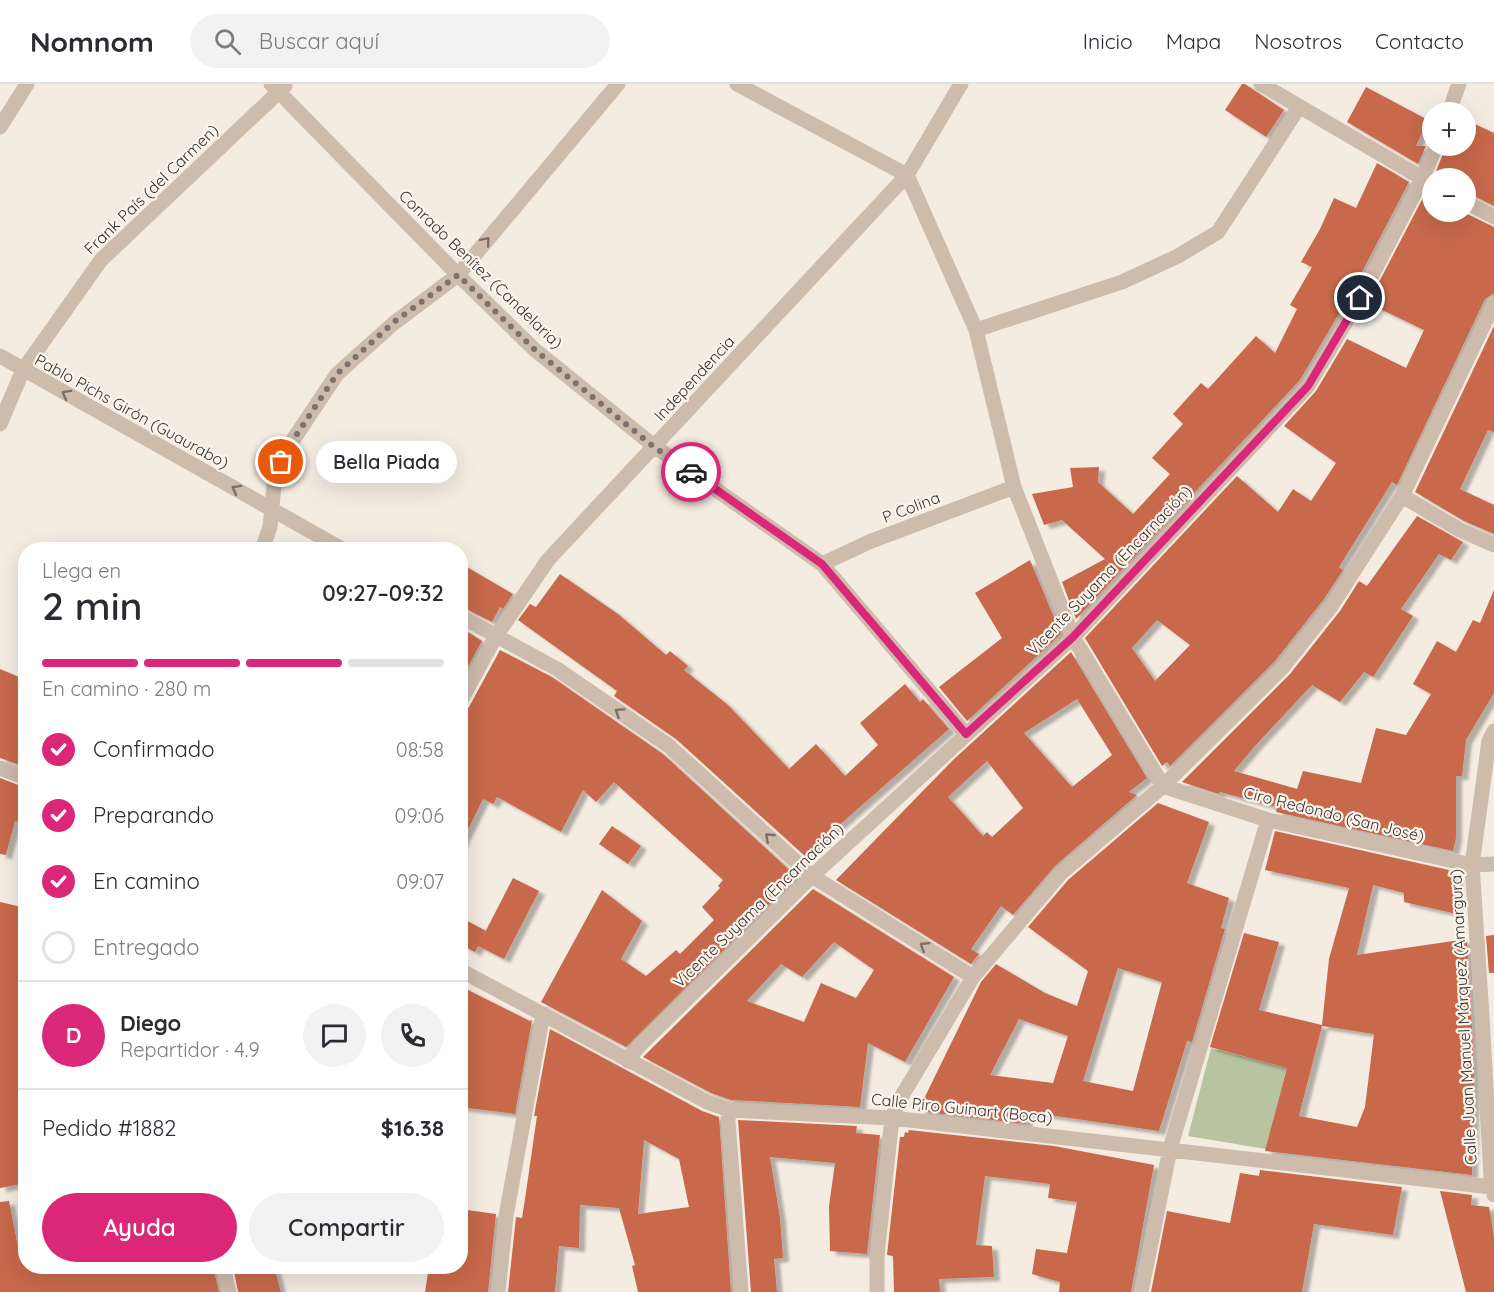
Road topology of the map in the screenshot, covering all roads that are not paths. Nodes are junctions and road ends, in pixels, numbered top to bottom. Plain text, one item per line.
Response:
1 (27, 84) edge
2 (618, 84) edge
3 (737, 84) edge
4 (961, 84) edge
5 (1261, 84) edge
6 (1459, 84) edge
7 (279, 86) edge
8 (1453, 102) edge
9 (1299, 107) junction
10 (0, 127) edge
11 (907, 175) junction
12 (1422, 178) edge
13 (1422, 190) edge
14 (1476, 207) edge
15 (1494, 217) edge
16 (458, 275) junction
17 (1494, 303) edge
18 (976, 330) junction
19 (0, 356) edge
20 (23, 370) junction
21 (0, 424) edge
22 (654, 447) junction
23 (1014, 487) junction
24 (1402, 496) junction
25 (272, 510) junction
26 (265, 542) edge
27 (329, 542) edge
28 (1494, 545) edge
29 (822, 564) junction
30 (468, 620) edge
31 (496, 636) junction
32 (1073, 637) junction
33 (468, 687) edge
34 (1494, 731) edge
35 (966, 734) junction
36 (0, 768) edge
37 (18, 775) edge
38 (1163, 786) junction
39 (1268, 820) junction
40 (1494, 864) edge
41 (1472, 865) junction
42 (812, 876) junction
43 (468, 974) edge
44 (974, 977) junction
45 (543, 1014) junction
46 (628, 1060) junction
47 (729, 1110) junction
48 (892, 1118) junction
49 (1170, 1149) junction
50 (1492, 1184) edge
51 (225, 1274) edge
52 (229, 1292) edge
53 (498, 1292) edge
54 (741, 1292) edge
55 (877, 1292) edge
56 (1141, 1292) edge

1 - 10 street
16 -> 2 street
3 - 11 street
4 - 11 street, Independencia
5 - 9 street
6 - 8 street
7 - 16 street, Conrado Benítez (Candelaria)
7 - 20 street, Frank País (del Carmen)
9 - 12 street
9 - 18 street
11 - 18 street
11 - 22 street, Independencia
13 - 32 street, Vicente Suyama (Encarnación)
14 - 15 street
16 - 22 street, Conrado Benítez (Candelaria)
16 - 25 street
17 - 24 street
18 - 23 street
19 - 20 street, Pablo Pichs Girón (Guaurabo)
20 - 21 street, Frank País (del Carmen)
25 -> 20 street, Pablo Pichs Girón (Guaurabo)
22 - 29 street, Conrado Benítez (Candelaria)
22 - 31 street, Independencia
23 - 29 street, P Colina
23 - 32 street
24 - 28 street
24 - 38 street
25 - 26 street
25 - 27 street, Pablo Pichs Girón (Guaurabo)
29 - 35 street, Conrado Benítez (Candelaria)
30 - 31 street
31 - 33 street, Independencia
42 -> 31 street
32 - 35 street, Vicente Suyama (Encarnación)
32 - 38 street
34 - 41 street, Calle Juan Manuel Márquez (Amargura)
35 - 42 street, Vicente Suyama (Encarnación)
36 - 37 street
38 - 39 street, Ciro Redondo (San José)
38 - 44 street
39 - 41 street, Ciro Redondo (San José)
39 - 49 street
40 - 41 street, Ciro Redondo (San José)
41 - 50 street, Calle Juan Manuel Márquez (Amargura)
44 -> 42 street
42 - 46 street, Vicente Suyama (Encarnación)
43 - 45 street, Calle Piro Guinart (Boca)
44 - 48 street
45 - 46 street, Calle Piro Guinart (Boca)
45 - 53 street
46 - 47 street, Calle Piro Guinart (Boca)
47 - 48 street, Calle Piro Guinart (Boca)
47 - 54 street
48 - 49 street, Calle Piro Guinart (Boca)
48 - 55 street
49 - 50 street, Calle Piro Guinart (Boca)
49 - 56 street
51 - 52 street

